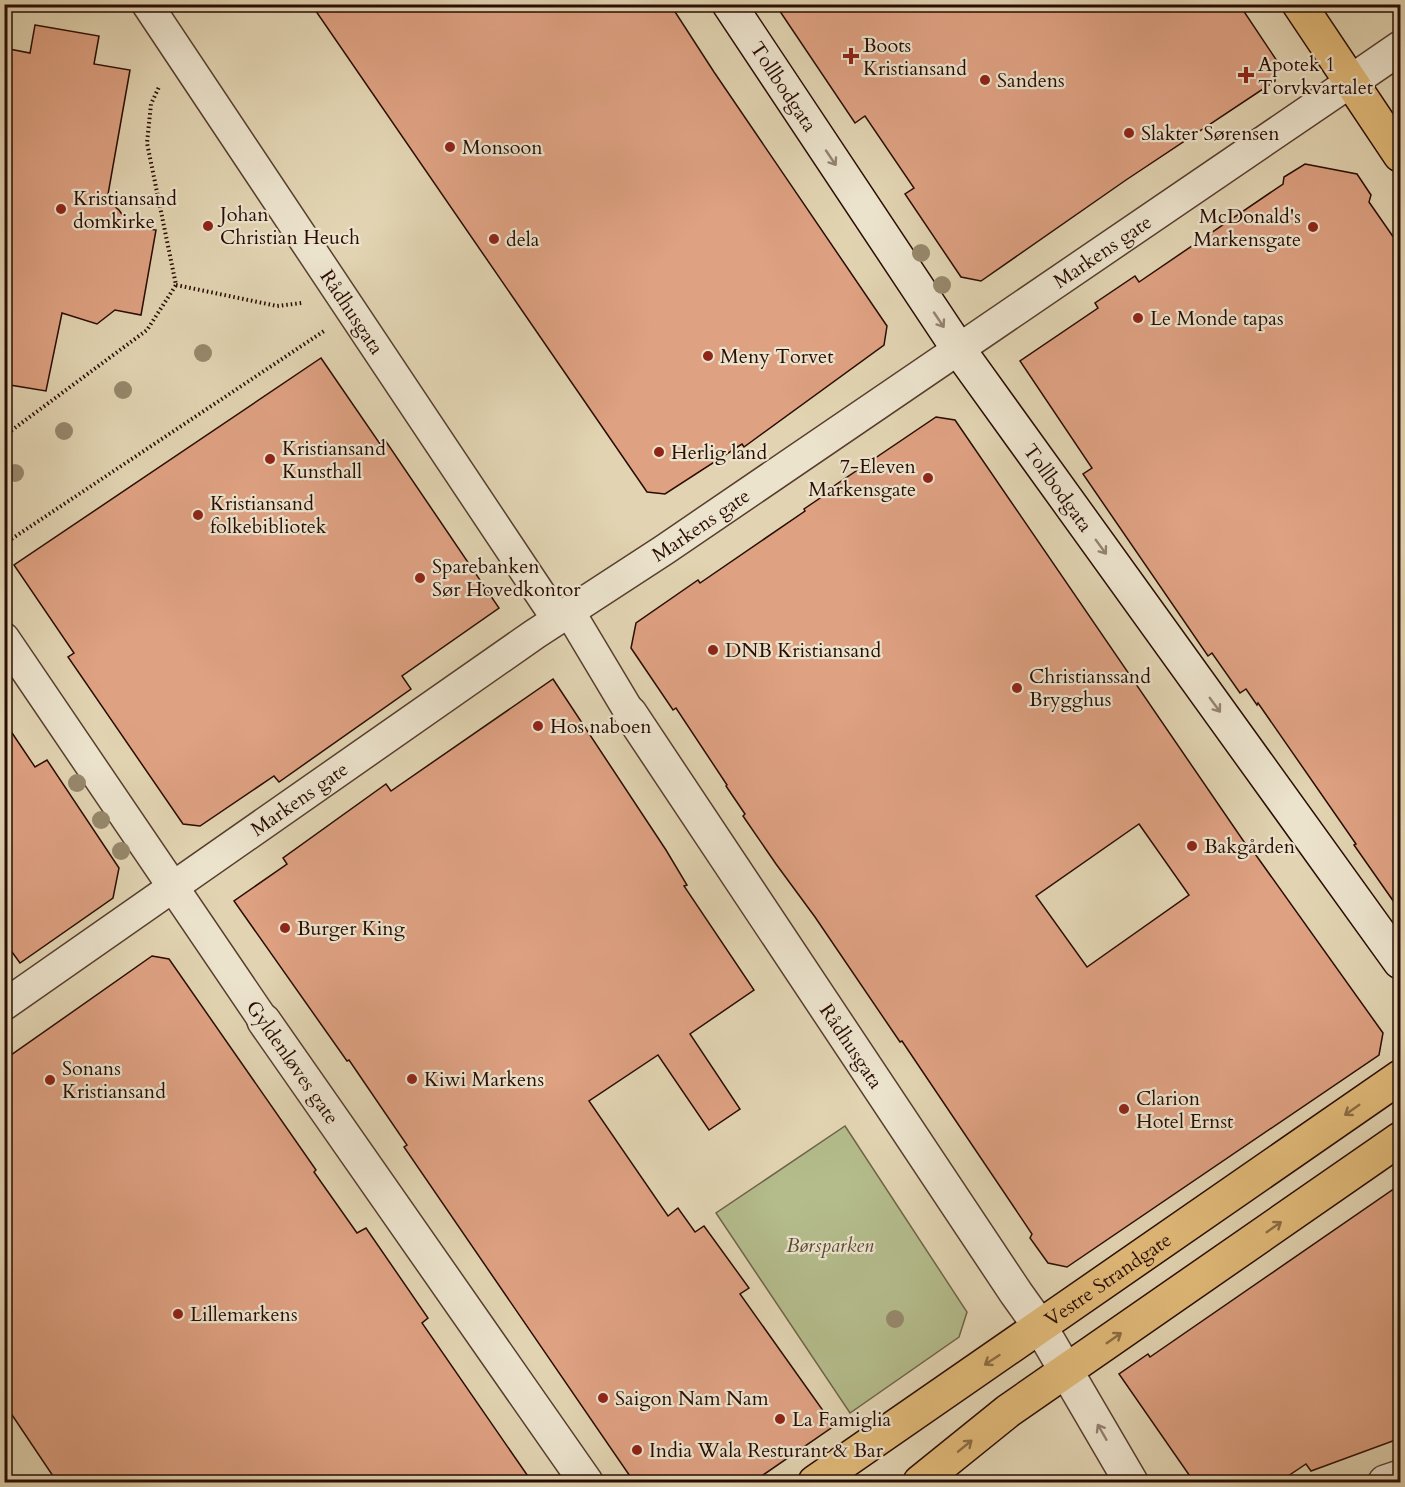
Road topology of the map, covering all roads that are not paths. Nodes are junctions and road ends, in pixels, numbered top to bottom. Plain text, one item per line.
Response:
1 (147, 4) edge
2 (729, 4) edge
3 (1299, 4) edge
4 (1401, 48) edge
5 (1352, 81) junction
6 (1401, 155) edge
7 (958, 350) junction
8 (563, 615) junction
9 (4, 638) edge
10 (630, 713) joint
11 (173, 888) junction
12 (1401, 962) edge
13 (4, 1005) edge
14 (264, 1020) joint
15 (1401, 1077) edge
16 (1401, 1139) edge
17 (1041, 1328) junction
18 (1066, 1372) junction
19 (1401, 1477) edge
20 (586, 1482) edge
21 (815, 1482) edge
22 (920, 1482) edge
23 (1131, 1482) edge
24 (1385, 1482) edge

1 - 8 street, Rådhusgata
2 -> 7 street, Tollbodgata
3 - 5 main road
4 - 5 street, Markens gate
5 - 6 main road
5 - 7 street, Markens gate
7 - 8 street, Markens gate
7 -> 12 street, Tollbodgata
8 - 10 street, Rådhusgata
8 - 11 street, Markens gate
9 - 11 street, Gyldenløves gate
10 - 17 street, Rådhusgata
11 - 13 street, Markens gate
11 - 14 street, Gyldenløves gate
14 - 20 street, Gyldenløves gate
15 -> 17 main road, Vestre Strandgate
18 -> 16 main road
17 - 18 street, Rådhusgata
17 -> 21 main road, Vestre Strandgate
22 -> 18 main road
23 -> 18 street, Rådhusgata
19 - 24 street

